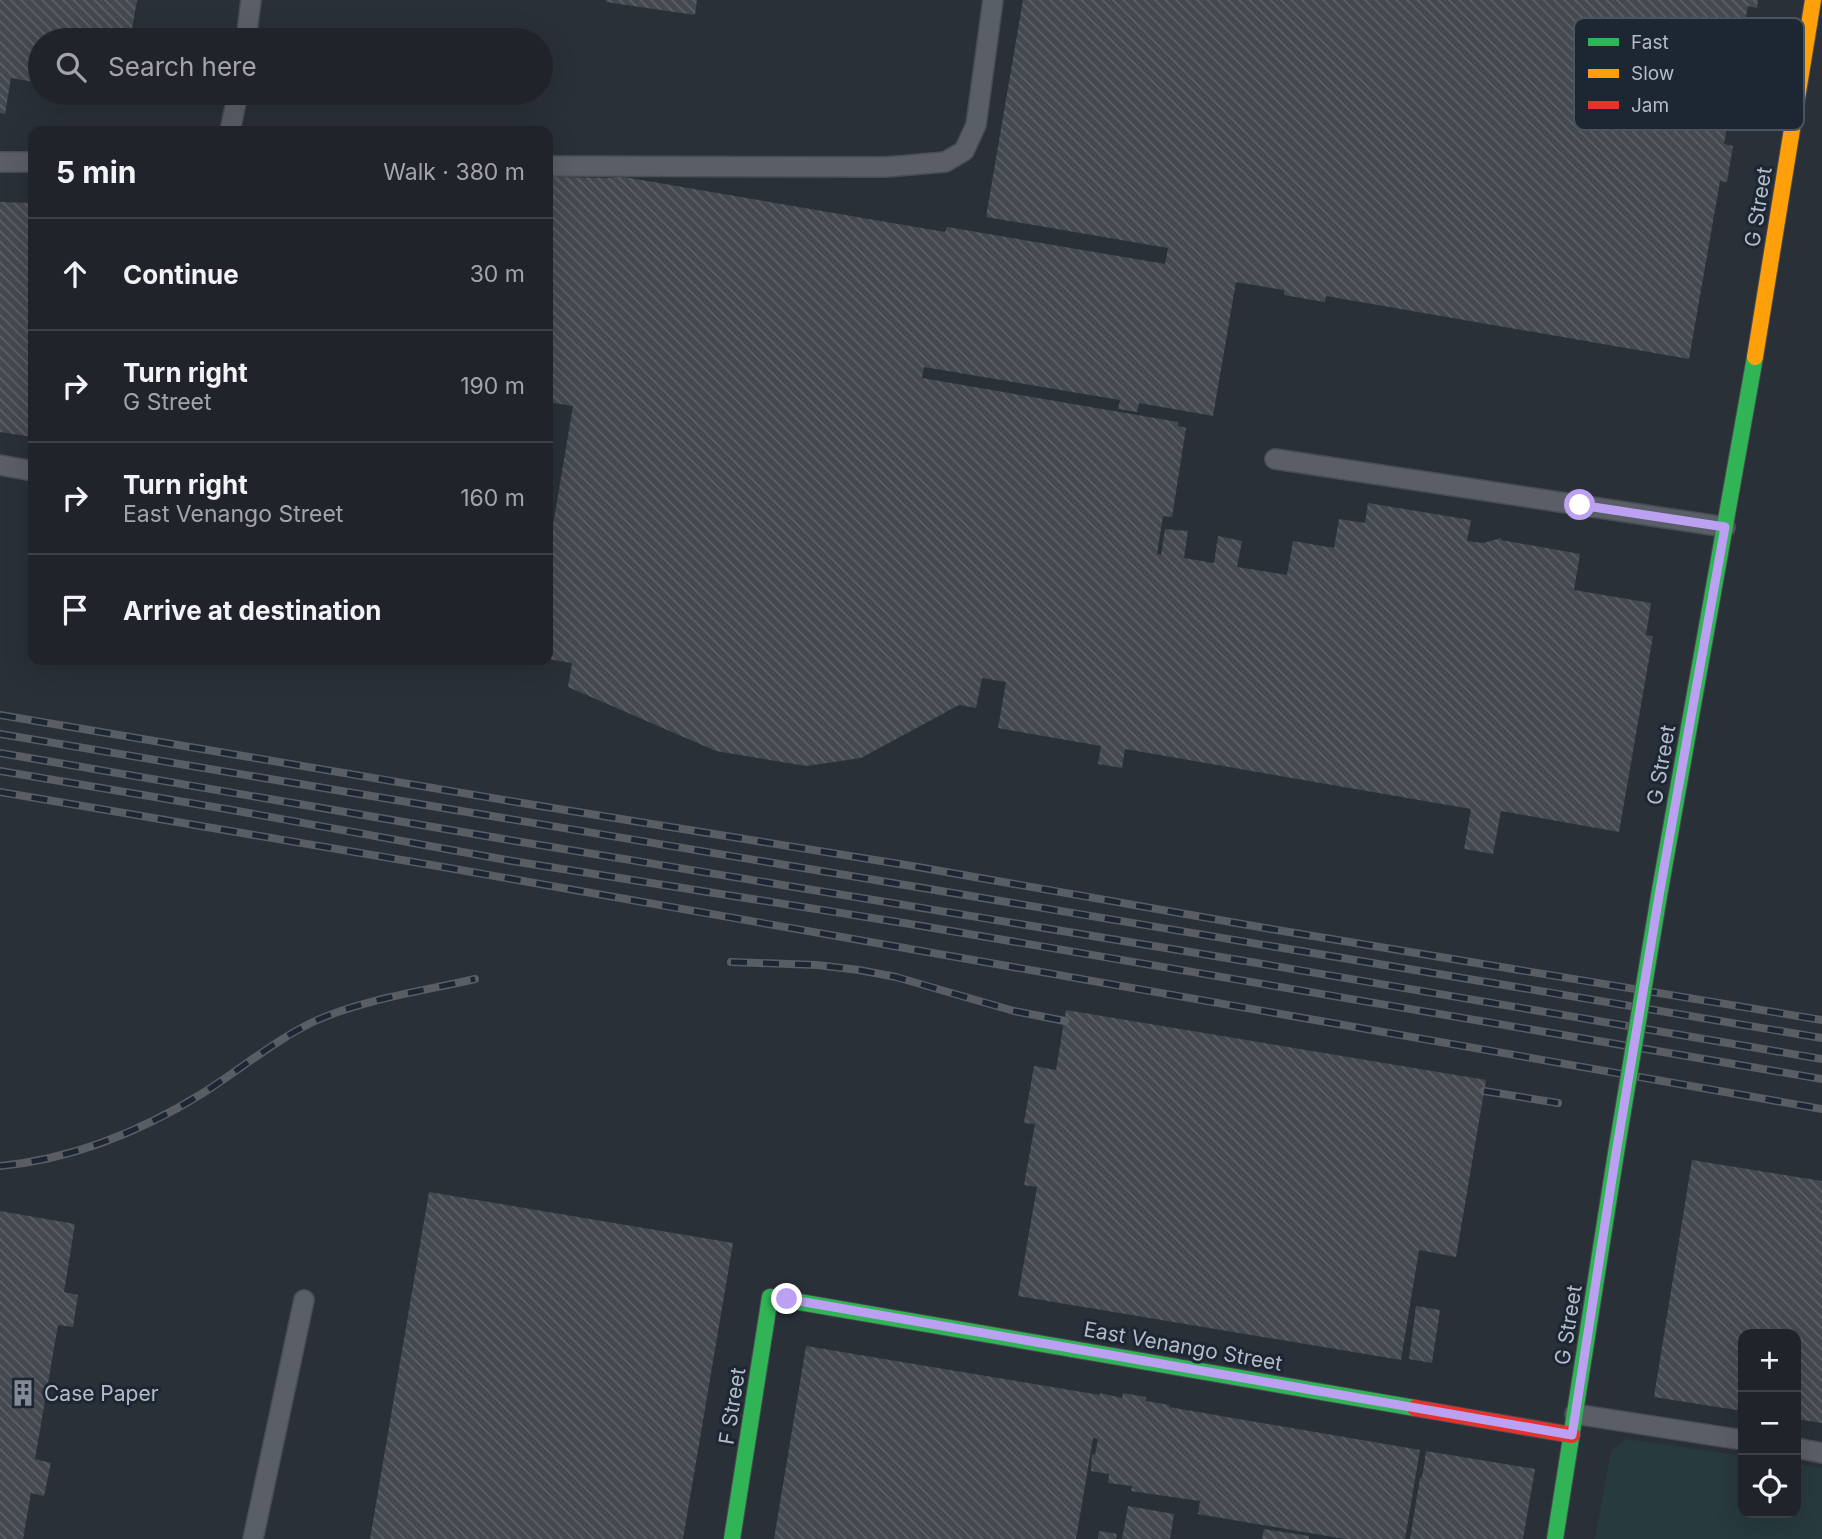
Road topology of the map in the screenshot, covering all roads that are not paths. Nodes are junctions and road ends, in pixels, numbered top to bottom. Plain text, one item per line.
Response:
1 (251, 0) edge
2 (993, 0) edge
3 (1813, 0) edge
4 (248, 28) edge
5 (1804, 55) edge
6 (235, 105) edge
7 (231, 126) edge
8 (1792, 130) edge
9 (0, 162) edge
10 (28, 162) edge
11 (553, 166) edge
12 (1275, 459) dead end
13 (0, 465) edge
14 (28, 470) edge
15 (1725, 527) junction
16 (787, 1299) joint
17 (304, 1300) dead end
18 (1575, 1415) junction
19 (1572, 1435) junction
20 (1738, 1439) edge
21 (1801, 1449) edge
22 (1822, 1453) edge
23 (253, 1539) edge
24 (732, 1539) edge
25 (1555, 1539) edge

1 - 4 lane
2 - 11 lane
3 - 5 street, G Street
6 - 7 lane
8 - 15 street, G Street
9 - 10 lane
12 - 15 lane
13 - 14 lane
15 - 18 street, G Street, bridge
16 - 19 street, East Venango Street
16 - 24 street, F Street
17 - 23 lane
18 - 19 street, G Street
18 - 20 lane
19 - 25 street, G Street
21 - 22 lane

